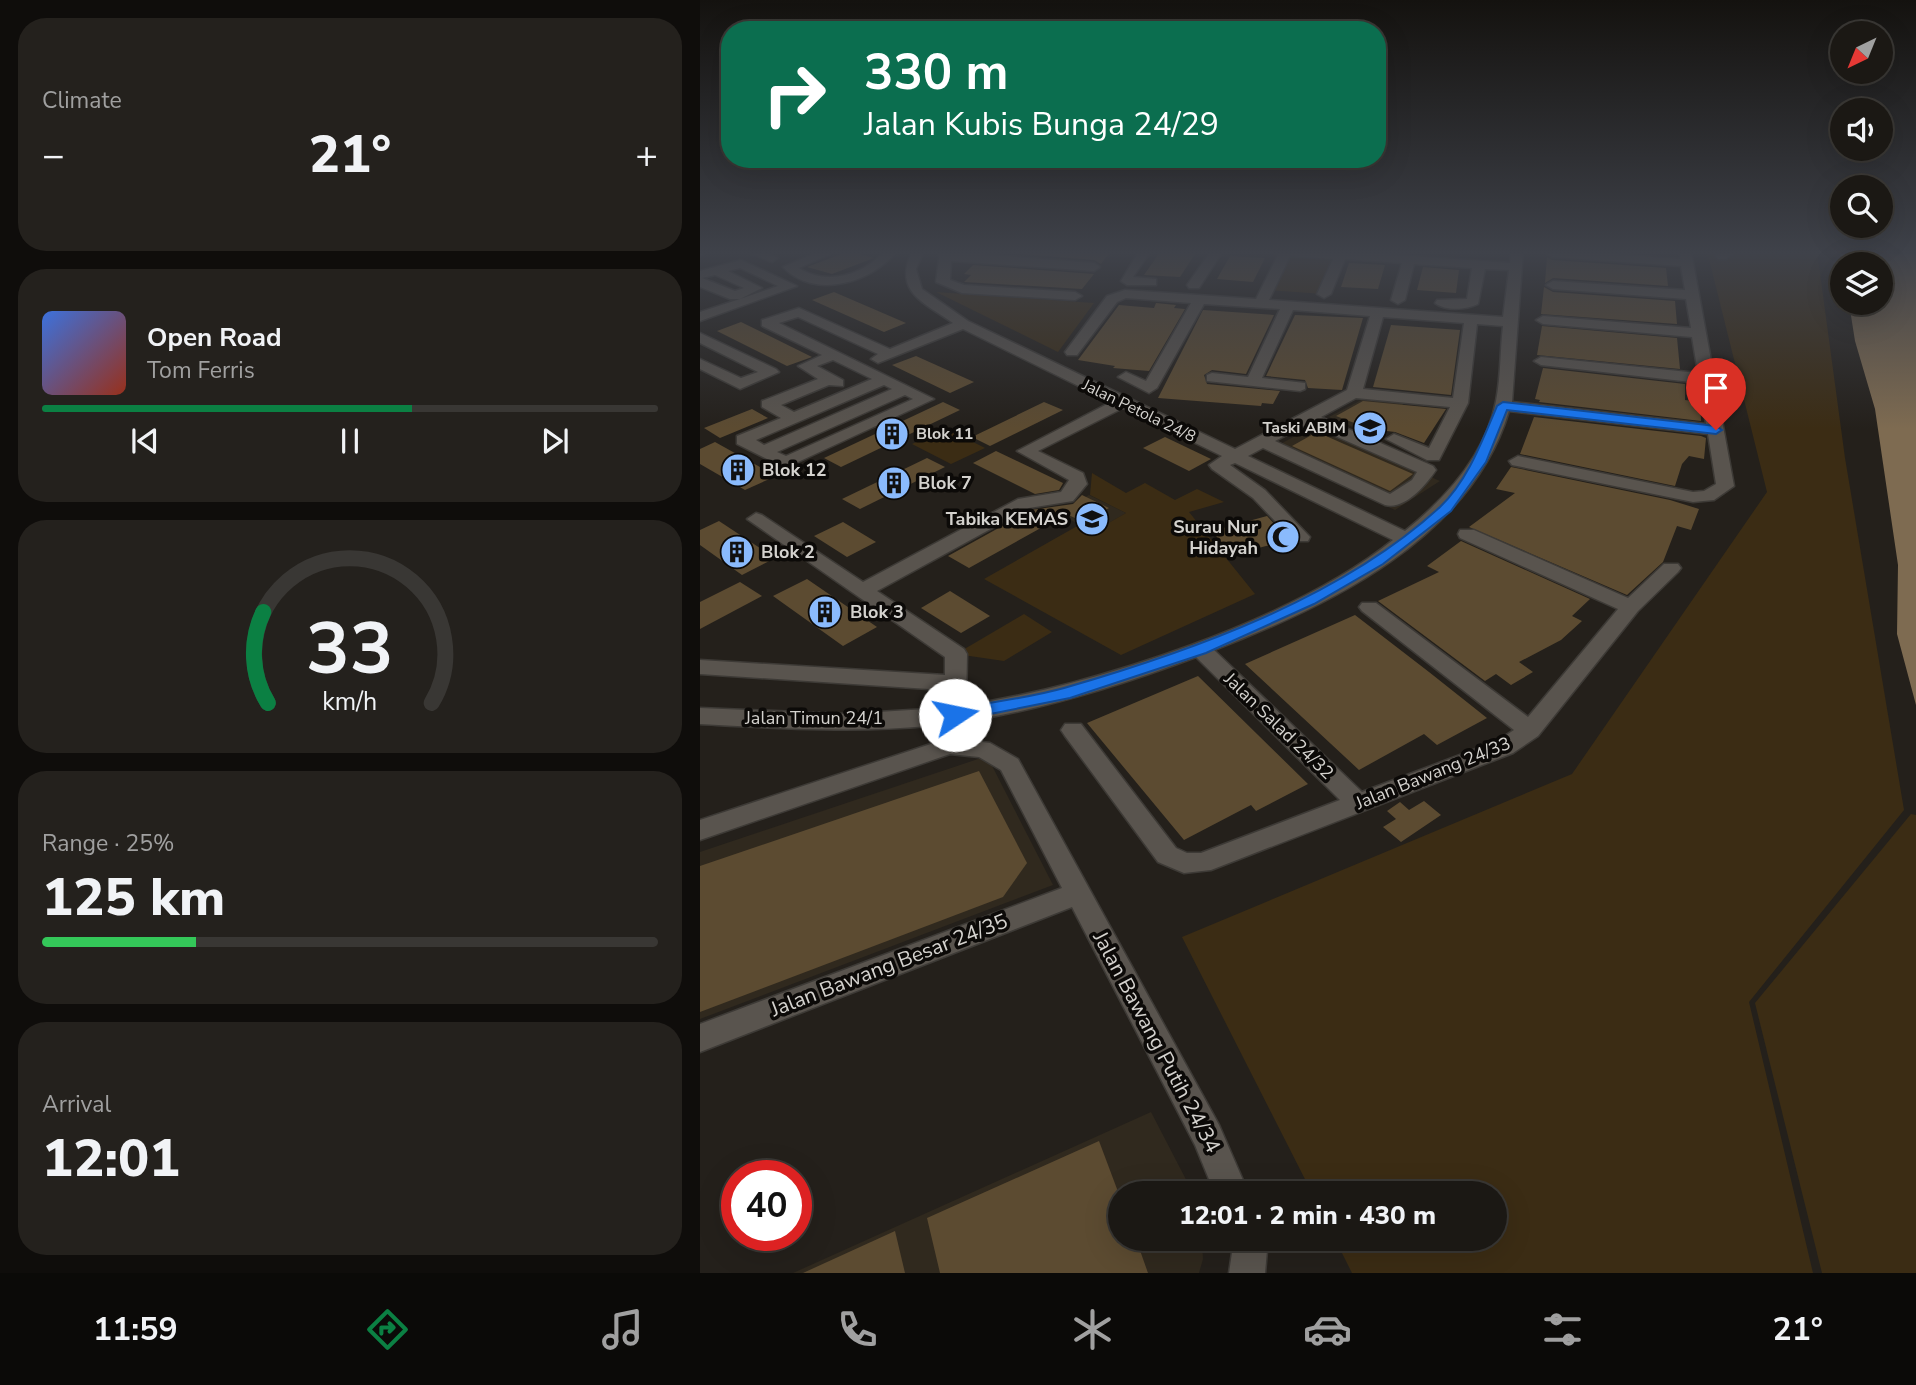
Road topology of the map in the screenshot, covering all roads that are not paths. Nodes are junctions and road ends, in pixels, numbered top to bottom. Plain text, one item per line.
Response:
1 (719, 310) edge
2 (944, 310) edge
3 (1104, 310) edge
4 (1188, 310) edge
5 (1287, 310) edge
6 (1354, 310) edge
7 (1511, 310) edge
8 (1696, 310) edge
9 (1378, 312) junction
10 (700, 317) edge
11 (1471, 319) junction
12 (1542, 320) dead end
13 (1510, 321) junction
14 (963, 324) junction
15 (1700, 333) junction
16 (700, 337) edge
17 (1072, 352) dead end
18 (890, 354) junction
19 (834, 355) junction
20 (1541, 361) dead end
21 (700, 363) edge
22 (859, 367) junction
23 (1126, 377) dead end
24 (1212, 378) dead end
25 (830, 379) junction
26 (884, 379) junction
27 (1708, 379) junction
28 (1253, 382) junction
29 (1300, 386) dead end
30 (905, 389) junction
31 (856, 391) junction
32 (1353, 393) junction
33 (1122, 402) junction
34 (1460, 402) junction
35 (1503, 406) junction
36 (793, 418) junction
37 (1307, 418) junction
38 (1716, 430) junction
39 (1394, 439) dead end
40 (1264, 442) junction
41 (764, 451) junction
42 (1233, 457) junction
43 (1518, 461) dead end
44 (756, 519) dead end
45 (1467, 534) dead end
46 (1301, 537) dead end
47 (1406, 539) junction
48 (1671, 568) dead end
49 (862, 591) junction
50 (1368, 607) dead end
51 (1630, 607) junction
52 (1201, 649) junction
53 (700, 667) edge
54 (956, 682) junction
55 (955, 715) junction
56 (700, 716) edge
57 (1073, 730) dead end
58 (1530, 730) junction
59 (1358, 803) junction
60 (700, 830) edge
61 (1078, 893) junction
62 (700, 1038) edge
63 (1227, 1181) edge
64 (1250, 1251) edge
65 (1247, 1273) edge

1 - 10 street
2 - 14 street, Jalan Petola 24/8
3 - 17 street
4 - 23 street
5 - 28 street
6 - 9 street
7 - 13 street, Jalan Timun 24/1
8 - 15 street
9 - 11 street
9 - 32 street
11 - 13 street
11 - 34 street
12 - 15 street
13 - 35 street, Jalan Timun 24/1
14 - 18 street
14 - 33 street, Jalan Petola 24/8
15 - 27 street
16 - 21 street
18 - 19 street
18 - 22 street
19 - 22 street
19 - 25 street
20 - 27 street
22 - 26 street
24 - 28 street
25 - 31 street
25 - 36 street
26 - 30 street
26 - 31 street
27 - 38 street
28 - 29 street
30 - 41 street
30 - 41 street
31 - 36 street
32 - 34 street
32 - 37 street
33 - 42 street, Jalan Petola 24/8
33 - 49 street
34 - 39 street
35 - 38 street
35 - 47 street, Jalan Timun 24/1
36 - 41 street
37 - 40 street
37 - 40 street
38 - 43 street
40 - 42 street
42 - 46 street
42 - 47 street, Jalan Petola 24/8
44 - 49 street
45 - 51 street
47 - 52 street, Jalan Timun 24/1
48 - 51 street, Jalan Bawang 24/33
49 - 54 street
50 - 58 street
51 - 58 street, Jalan Bawang 24/33
52 - 55 street, Jalan Timun 24/1
52 - 59 street, Jalan Salad 24/32
53 - 54 street
54 - 55 street
55 - 56 street, Jalan Timun 24/1
57 - 59 street, Jalan Bawang 24/33
58 - 59 street, Jalan Bawang 24/33
60 - 61 street, Jalan Bawang Putih 24/34
61 - 62 street, Jalan Bawang Besar 24/35
61 - 63 street, Jalan Bawang Putih 24/34
64 - 65 street

